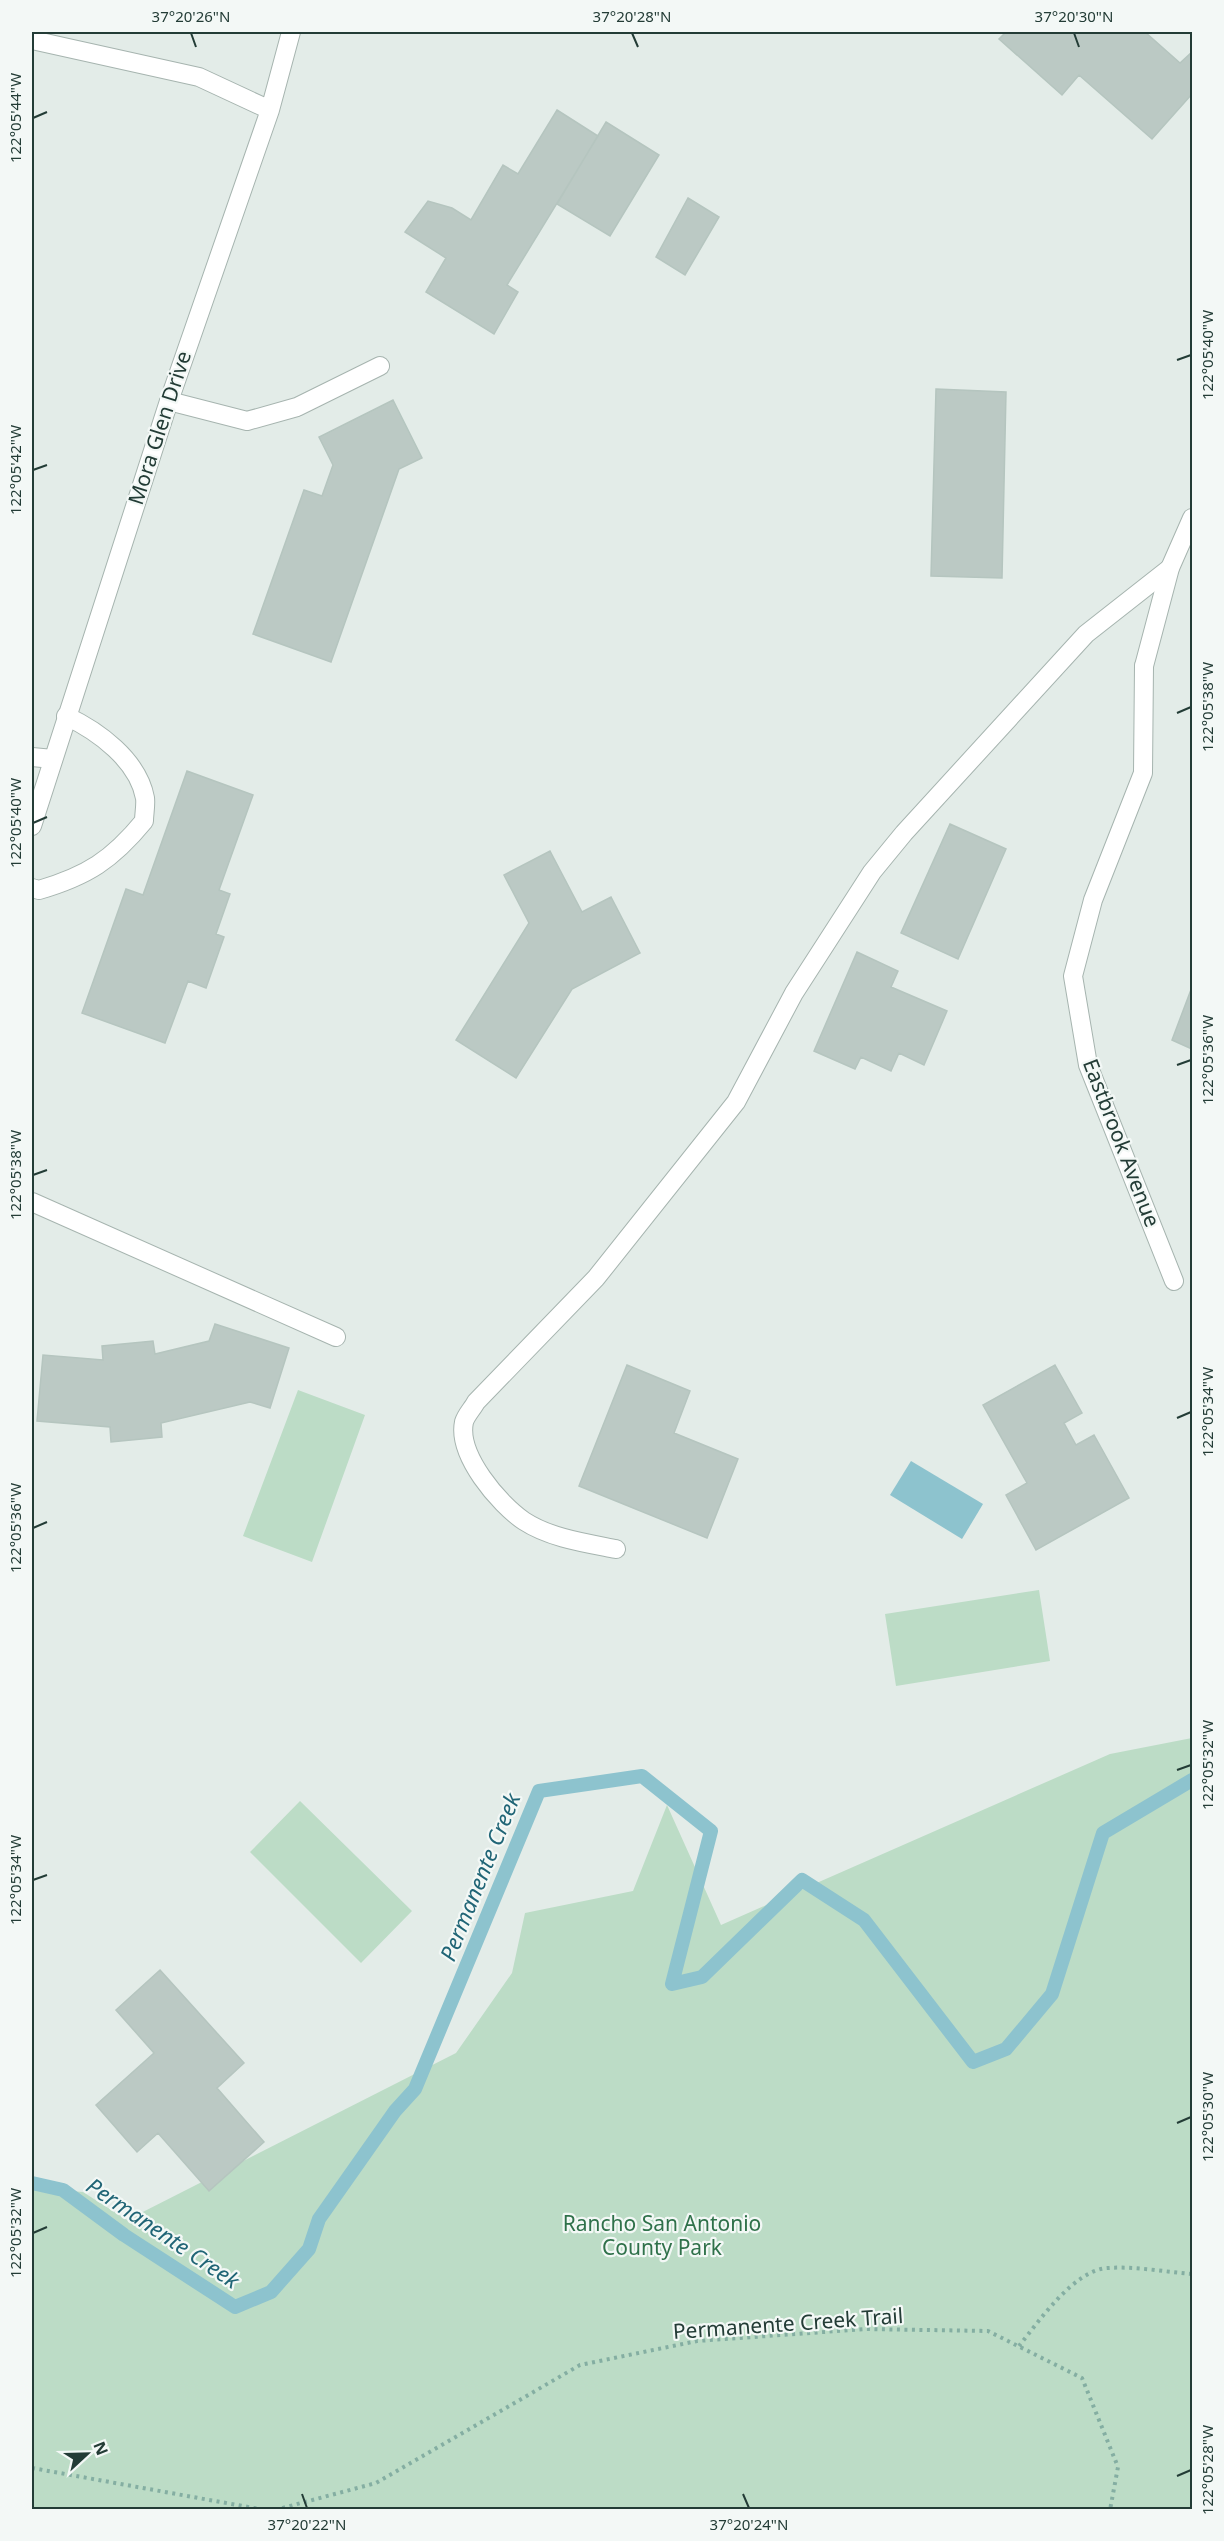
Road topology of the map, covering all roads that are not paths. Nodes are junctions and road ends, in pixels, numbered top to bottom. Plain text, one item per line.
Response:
1 (291, 32) edge
2 (32, 40) edge
3 (270, 110) junction
4 (380, 366) dead end
5 (169, 401) junction
6 (1192, 518) edge
7 (1170, 568) junction
8 (66, 716) junction
9 (32, 758) edge
10 (53, 759) junction
11 (32, 826) edge
12 (32, 888) edge
13 (32, 1202) edge
14 (1174, 1281) dead end
15 (336, 1337) dead end
16 (616, 1549) dead end

1 - 3 street, Mora Glen Drive
2 - 3 street
3 - 5 street, Mora Glen Drive
4 - 5 street
5 - 8 street, Mora Glen Drive
6 - 7 street, Eastbrook Avenue
7 - 14 street, Eastbrook Avenue
7 - 16 street
8 - 10 street, Mora Glen Drive
8 - 12 street
9 - 10 street
10 - 11 street, Mora Glen Drive
13 - 15 street

